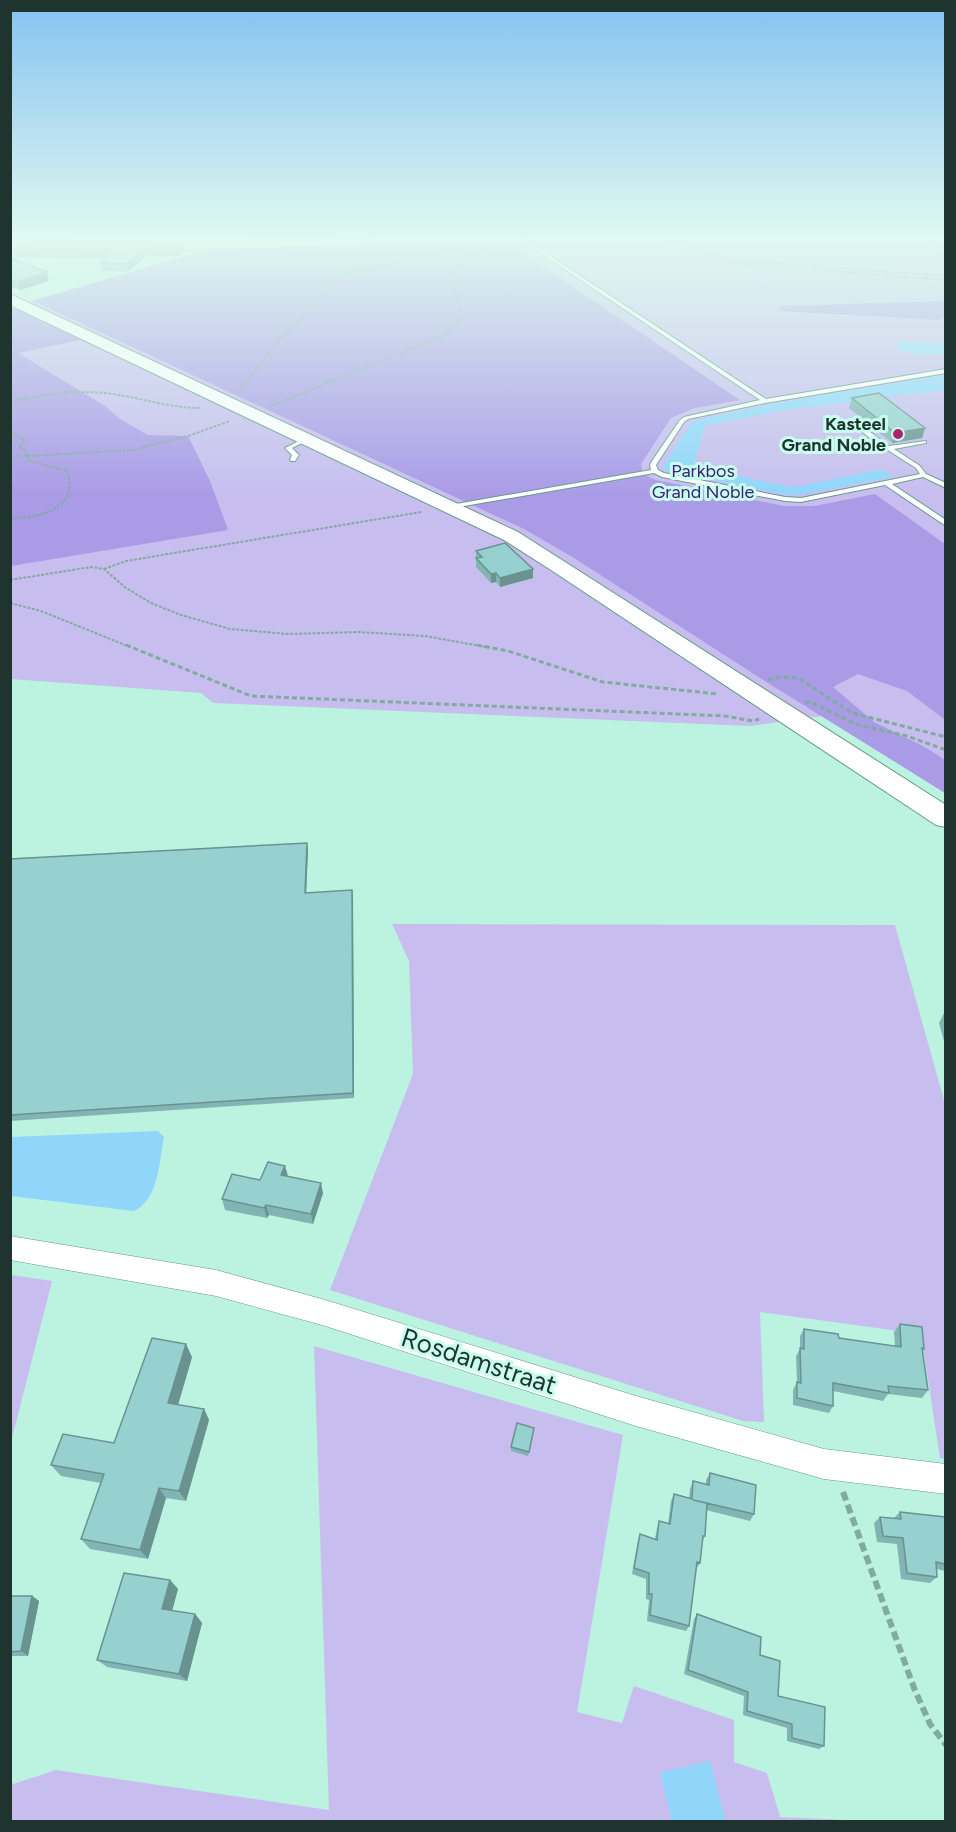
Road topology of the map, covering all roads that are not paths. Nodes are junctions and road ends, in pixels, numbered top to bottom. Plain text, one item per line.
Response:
1 (66, 325) edge
2 (652, 325) edge
3 (945, 371) edge
4 (765, 401) junction
5 (854, 422) dead end
6 (307, 439) junction
7 (924, 442) dead end
8 (888, 448) junction
9 (293, 460) dead end
10 (655, 471) junction
11 (924, 475) junction
12 (888, 484) junction
13 (945, 486) edge
14 (450, 507) junction
15 (945, 524) edge
16 (945, 818) edge
17 (10, 1248) edge
18 (945, 1479) edge

1 - 6 street
2 - 4 lane
3 - 4 lane
4 - 10 lane
5 - 8 lane
6 - 9 lane
6 - 14 street
7 - 8 lane
8 - 11 lane
10 - 12 lane
10 - 14 lane
11 - 12 lane
11 - 13 lane
12 - 15 lane
14 - 16 street
17 - 18 street, Rosdamstraat

